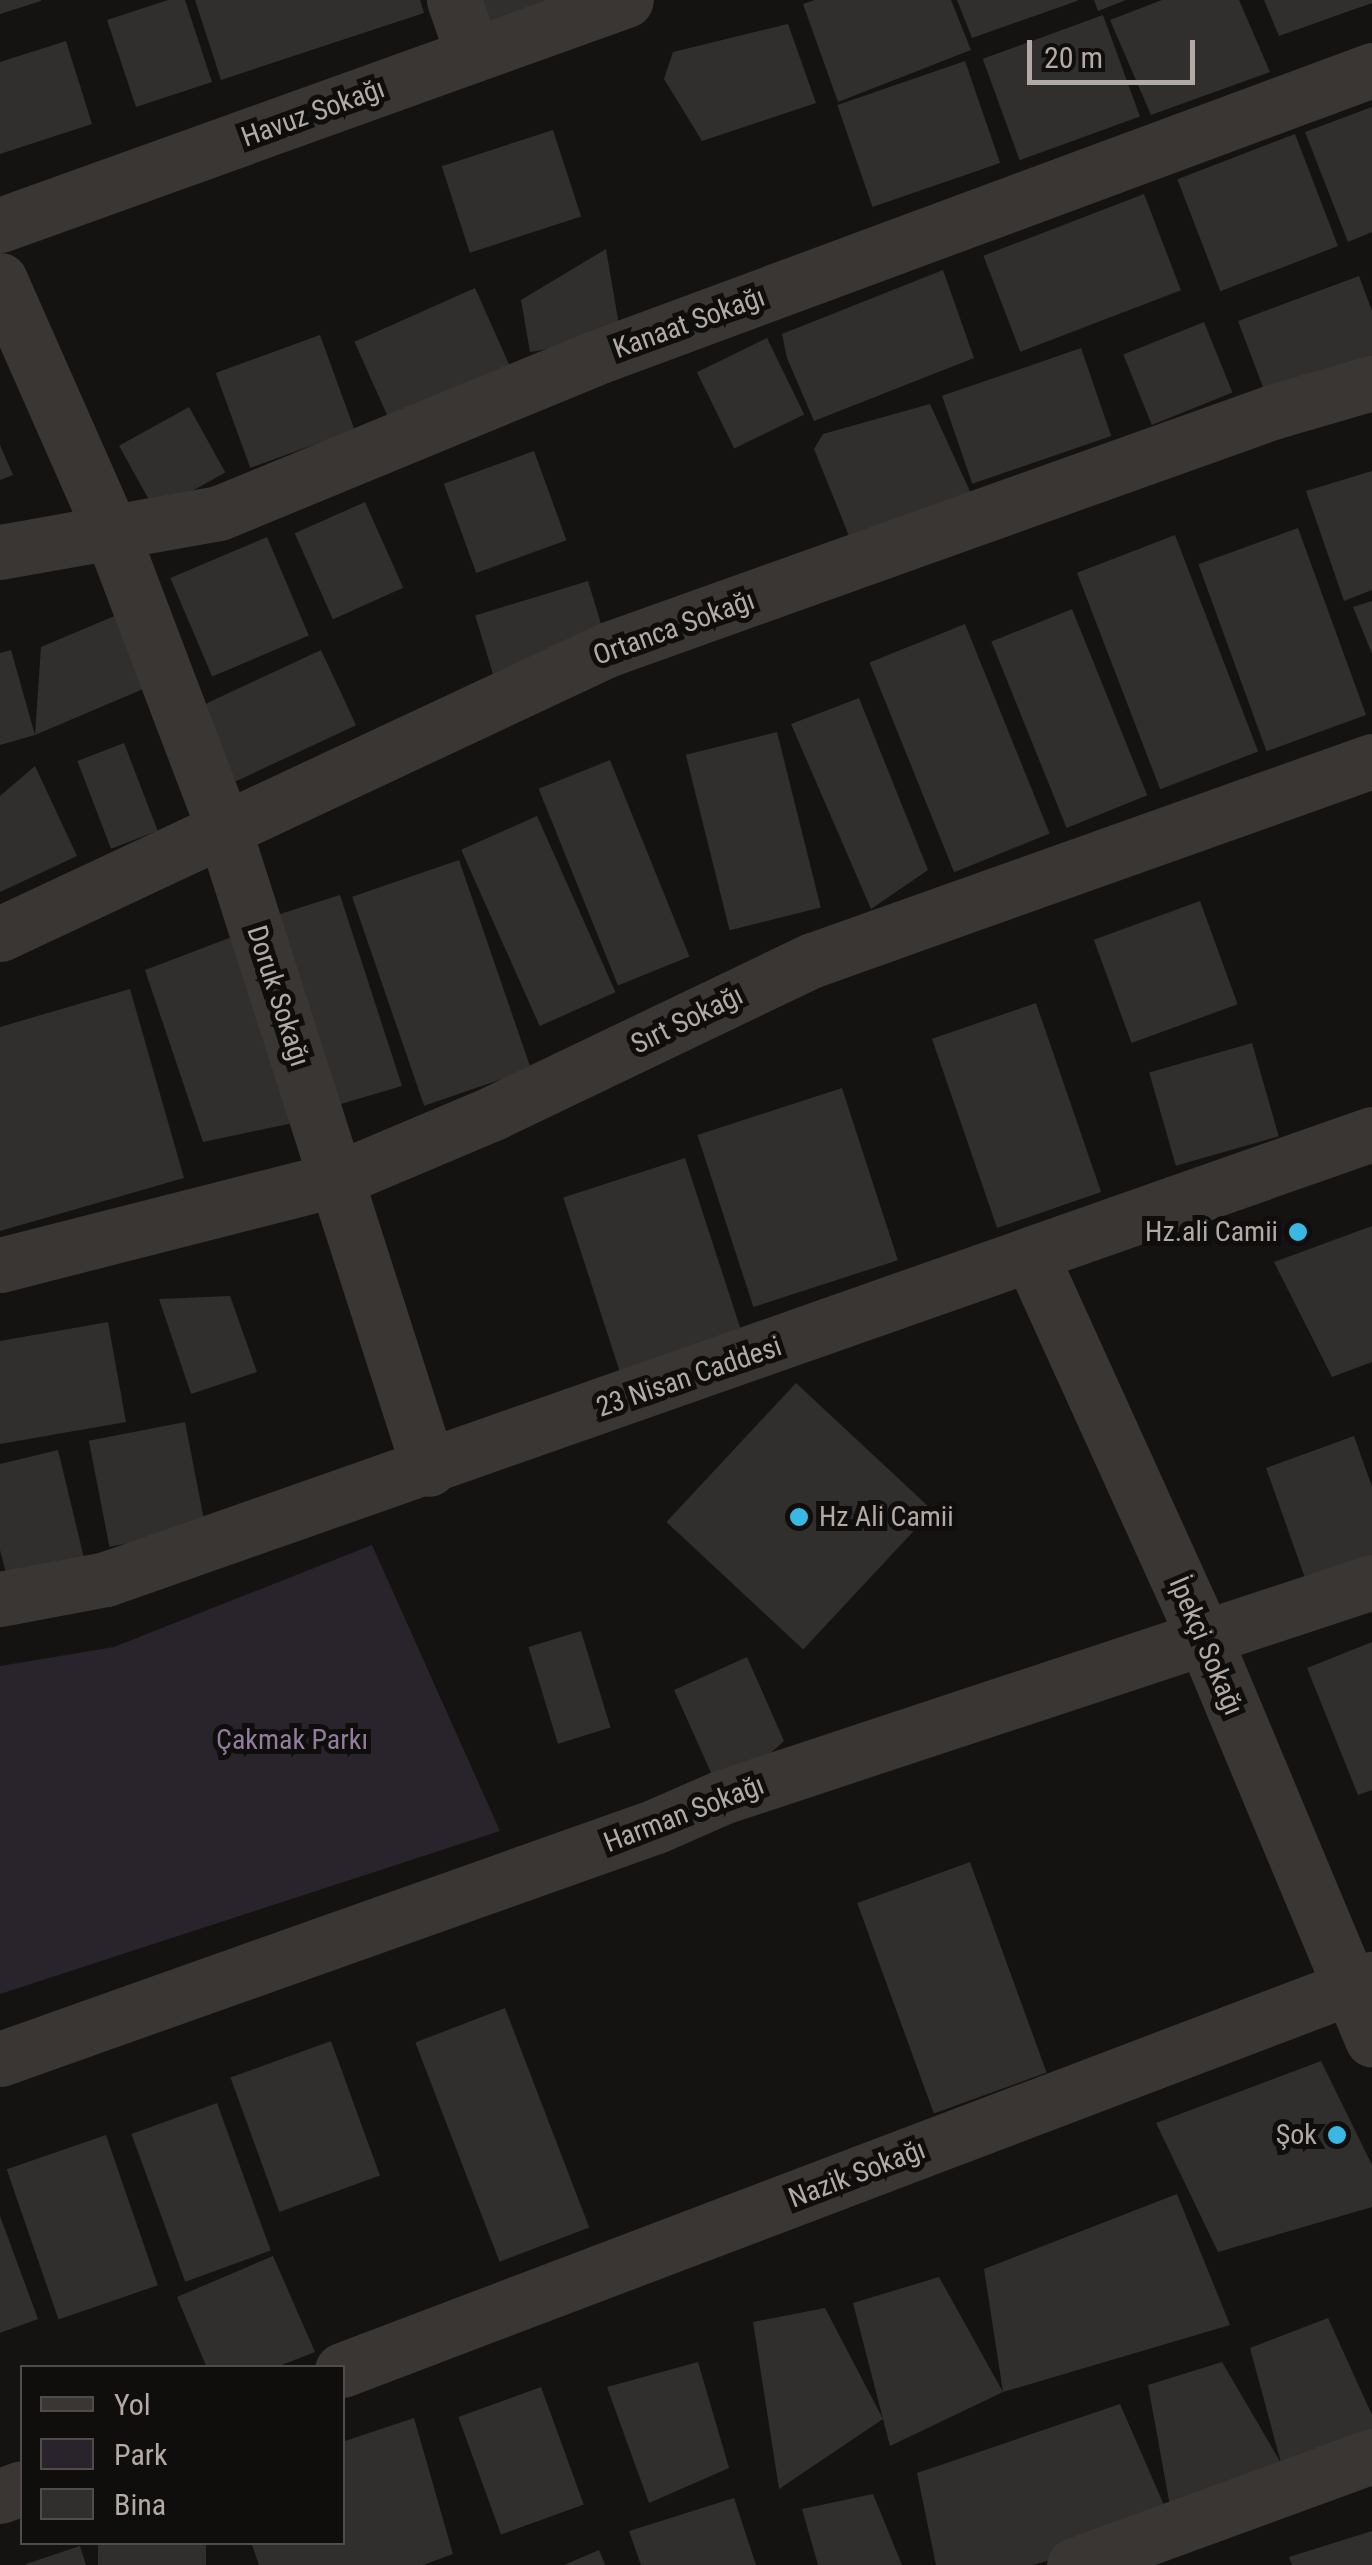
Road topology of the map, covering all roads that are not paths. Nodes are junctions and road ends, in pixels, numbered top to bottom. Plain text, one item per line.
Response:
1 (454, 0) edge
2 (626, 0) edge
3 (473, 55) junction
4 (1372, 70) edge
5 (0, 225) edge
6 (0, 280) edge
7 (1372, 383) edge
8 (110, 529) junction
9 (0, 552) edge
10 (1372, 761) edge
11 (222, 827) junction
12 (0, 934) edge
13 (1372, 1134) edge
14 (337, 1180) junction
15 (1031, 1256) junction
16 (0, 1265) edge
17 (429, 1469) junction
18 (1372, 1582) edge
19 (0, 1599) edge
20 (1206, 1640) junction
21 (1360, 1983) edge
22 (1372, 2040) edge
23 (0, 2060) edge
24 (345, 2369) edge
25 (1372, 2456) edge
26 (1074, 2565) edge

1 - 3 street
2 - 3 street, Havuz Sokağı
3 - 5 street, Havuz Sokağı
4 - 8 street, Kanaat Sokağı
6 - 8 street, Doruk Sokağı
7 - 11 street, Ortanca Sokağı
8 - 9 street, Kanaat Sokağı
8 - 11 street, Doruk Sokağı
10 - 14 street, Sırt Sokağı
11 - 12 street, Ortanca Sokağı
11 - 14 street, Doruk Sokağı
13 - 15 street, 23 Nisan Caddesi
14 - 16 street, Sırt Sokağı
14 - 17 street, Doruk Sokağı
15 - 17 street, 23 Nisan Caddesi
15 - 20 street, İpekçi Sokağı
17 - 19 street, 23 Nisan Caddesi
18 - 20 street, Harman Sokağı
20 - 21 street, İpekçi Sokağı
20 - 23 street, Harman Sokağı
21 - 22 street, İpekçi Sokağı
21 - 24 street, Nazik Sokağı
25 - 26 street

